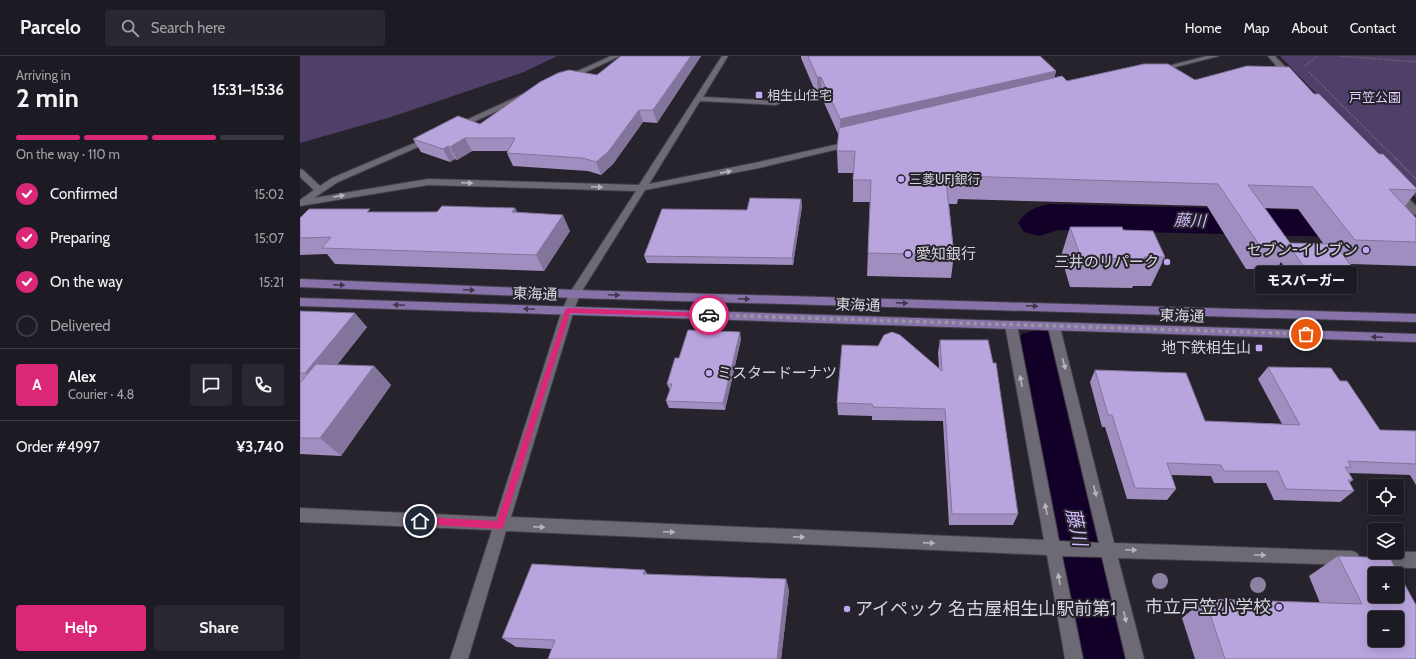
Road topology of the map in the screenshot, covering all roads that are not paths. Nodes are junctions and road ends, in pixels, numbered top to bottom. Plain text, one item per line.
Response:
1 (617, 56) edge
2 (725, 56) edge
3 (1216, 56) edge
4 (1271, 56) edge
5 (1146, 73) edge
6 (559, 81) edge
7 (1297, 85) edge
8 (537, 91) edge
9 (698, 99) junction
10 (776, 103) dead end
11 (450, 129) edge
12 (436, 135) edge
13 (860, 141) edge
14 (300, 172) edge
15 (642, 188) junction
16 (1393, 188) edge
17 (320, 191) junction
18 (300, 202) edge
19 (1416, 212) edge
20 (300, 283) edge
21 (575, 294) junction
22 (300, 302) edge
23 (568, 310) junction
24 (1416, 318) edge
25 (1010, 325) junction
26 (1054, 327) junction
27 (1416, 338) edge
28 (300, 515) edge
29 (500, 525) junction
30 (1053, 547) junction
31 (1109, 550) junction
32 (1416, 560) edge
33 (459, 659) edge
34 (1074, 659) edge
35 (1135, 659) edge

1 - 6 street
2 - 9 street
3 - 5 street
4 - 7 street
8 - 11 street
9 - 10 street
9 - 15 street
12 - 17 street
15 -> 13 street
14 - 17 street
18 -> 15 street
15 - 21 street
16 - 19 street
17 - 18 street
20 -> 21 main road, 東海通
21 - 23 street
21 -> 24 main road, 東海通
23 -> 22 main road, 東海通
23 - 25 main road, 東海通
23 - 29 street
25 - 26 main road, 東海通
30 -> 25 street
27 -> 26 main road, 東海通
26 -> 31 street
28 - 29 street
29 -> 30 street
29 - 33 street
30 - 31 street
34 -> 30 street
31 -> 32 street
31 -> 35 street

